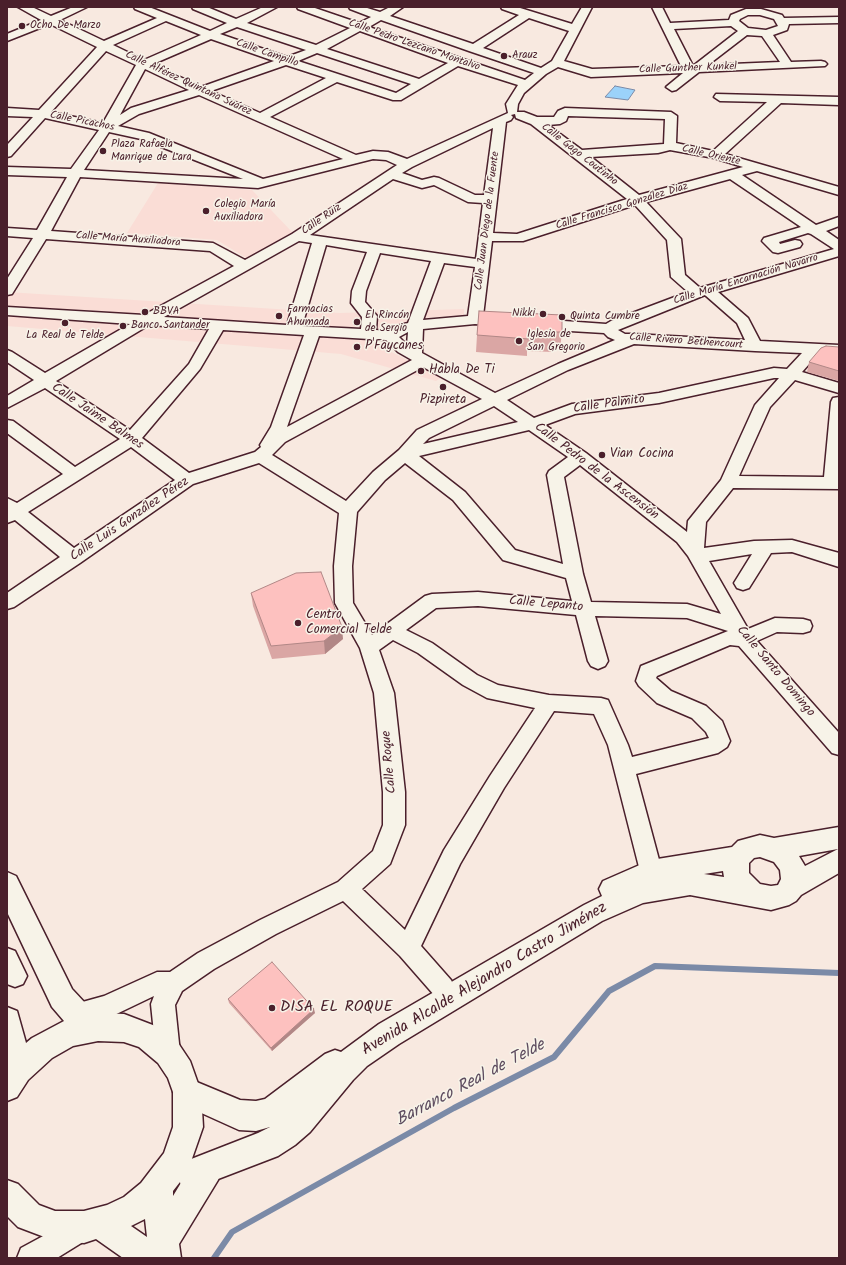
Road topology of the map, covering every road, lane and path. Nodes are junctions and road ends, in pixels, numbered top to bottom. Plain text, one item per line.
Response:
1 (23, 7) edge
2 (82, 7) edge
3 (140, 7) edge
4 (197, 7) edge
5 (272, 7) edge
6 (302, 7) edge
7 (329, 7) edge
8 (354, 7) edge
9 (398, 7) edge
10 (506, 7) edge
11 (587, 7) edge
12 (657, 7) edge
13 (754, 9) edge
14 (528, 14) junction
15 (165, 18) junction
16 (376, 19) junction
17 (50, 20) junction
18 (839, 20) edge
19 (782, 21) junction
20 (237, 23) junction
21 (735, 23) junction
22 (666, 26) junction
23 (359, 28) junction
24 (574, 29) junction
25 (745, 30) junction
26 (766, 34) junction
27 (211, 35) junction
28 (7, 38) edge
29 (104, 46) junction
30 (318, 49) junction
31 (474, 49) junction
32 (288, 61) junction
33 (457, 62) junction
34 (557, 63) junction
35 (145, 64) junction
36 (821, 64) dead end
37 (788, 65) junction
38 (528, 68) junction
39 (692, 69) junction
40 (542, 72) junction
41 (512, 75) junction
42 (336, 78) junction
43 (419, 83) junction
44 (526, 84) junction
45 (672, 87) dead end
46 (200, 91) junction
47 (720, 97) dead end
48 (778, 99) junction
49 (839, 101) edge
50 (7, 112) edge
51 (43, 114) junction
52 (510, 116) junction
53 (261, 117) junction
54 (535, 121) junction
55 (106, 128) junction
56 (670, 146) junction
57 (7, 152) edge
58 (579, 154) junction
59 (716, 155) junction
60 (354, 159) junction
61 (407, 164) junction
62 (757, 167) junction
63 (7, 171) edge
64 (76, 173) junction
65 (392, 174) junction
66 (733, 174) junction
67 (244, 180) junction
68 (837, 187) edge
69 (490, 199) junction
70 (637, 200) junction
71 (839, 221) edge
72 (815, 230) junction
73 (7, 232) edge
74 (42, 234) junction
75 (297, 237) junction
76 (486, 237) junction
77 (320, 241) junction
78 (795, 244) dead end
79 (839, 246) edge
80 (377, 249) junction
81 (839, 252) edge
82 (439, 258) junction
83 (481, 264) junction
84 (244, 266) junction
85 (7, 291) edge
86 (703, 291) junction
87 (7, 311) edge
88 (475, 320) junction
89 (145, 321) junction
90 (417, 325) junction
91 (218, 326) junction
92 (609, 329) junction
93 (293, 330) junction
94 (313, 330) junction
95 (368, 334) junction
96 (392, 335) junction
97 (632, 339) junction
98 (755, 346) junction
99 (814, 349) junction
100 (839, 350) edge
101 (7, 355) edge
102 (419, 357) junction
103 (792, 374) junction
104 (44, 381) junction
105 (839, 388) edge
106 (492, 399) junction
107 (839, 402) edge
108 (7, 403) edge
109 (533, 424) junction
110 (7, 425) edge
111 (132, 439) junction
112 (405, 454) junction
113 (261, 456) junction
114 (580, 457) junction
115 (74, 474) junction
116 (187, 480) junction
117 (728, 482) junction
118 (836, 483) edge
119 (10, 510) edge
120 (348, 510) junction
121 (766, 546) junction
122 (696, 554) junction
123 (74, 558) junction
124 (839, 560) edge
125 (574, 574) junction
126 (743, 583) dead end
127 (7, 602) edge
128 (584, 609) junction
129 (803, 626) dead end
130 (392, 631) junction
131 (739, 632) junction
132 (369, 647) junction
133 (598, 661) dead end
134 (549, 703) junction
135 (839, 747) edge
136 (624, 768) junction
137 (839, 838) edge
138 (774, 849) junction
139 (738, 857) junction
140 (839, 860) edge
141 (651, 871) junction
142 (7, 884) edge
143 (792, 887) junction
144 (346, 889) junction
145 (753, 894) junction
146 (408, 948) junction
147 (174, 983) junction
148 (443, 988) junction
149 (87, 1020) junction
150 (7, 1021) edge
151 (168, 1052) junction
152 (12, 1077) edge
153 (188, 1092) junction
154 (207, 1169) junction
155 (159, 1185) junction
156 (8, 1200) edge
157 (92, 1225) junction
158 (158, 1253) edge
159 (31, 1258) edge

1 - 17 street, Calle Alférez Quintana Suárez
2 - 17 street
3 - 15 street, Calle Campillo
4 - 20 street
5 - 20 street
6 - 23 street, Calle Pedro Lezcano Montalvo
7 - 16 street
8 - 16 street, Calle Pedro Lezcano Montalvo
9 - 16 street
10 - 14 street
11 - 24 street
12 - 22 street
13 - 19 street
13 - 21 street
14 - 24 street
14 - 31 street
15 - 27 street, Calle Campillo
15 - 29 street
16 - 23 street
16 - 31 street, Calle Pedro Lezcano Montalvo
16 - 41 street
17 - 28 street
17 - 29 street, Calle Alférez Quintana Suárez
18 - 19 street
19 - 26 street
20 - 27 street
20 - 30 street
21 - 22 street
21 - 25 street
22 - 39 street
23 - 30 street
23 - 33 street, Calle Pedro Lezcano Montalvo
24 - 34 street
25 - 26 street
25 - 39 street
26 - 37 street
27 - 32 street, Calle Campillo
27 - 35 street
29 - 35 street, Calle Alférez Quintana Suárez
29 - 51 street
30 - 32 street
30 - 43 street
31 - 38 street, Calle Pedro Lezcano Montalvo
32 - 42 street, Calle Campillo
32 - 46 street
33 - 41 street, Calle Pedro Lezcano Montalvo
33 - 43 street
34 - 39 street, Calle Gunther Kunkel
34 - 40 street, Calle Juan Diego de la Fuente
35 - 46 street, Calle Alférez Quintana Suárez
35 - 55 street
36 - 37 street, Calle Gunther Kunkel
37 - 39 street, Calle Gunther Kunkel
38 - 40 street, Calle Pedro Lezcano Montalvo
38 - 41 street
39 - 45 street
40 - 44 street, Calle Juan Diego de la Fuente
41 - 44 street, Calle Pedro Lezcano Montalvo
42 - 43 street, Calle Campillo
42 - 53 street
44 - 52 street, Calle Juan Diego de la Fuente
46 - 53 street, Calle Alférez Quintana Suárez
46 - 55 street
47 - 48 street
48 - 49 street
48 - 59 street
50 - 51 street, Calle Picachos
51 - 55 street, Calle Picachos
51 - 57 street
52 - 54 street, Calle Gago Coutinho
52 - 61 street, Calle Ruiz
52 - 69 street, Calle Juan Diego de la Fuente
53 - 60 street, Calle Alférez Quintana Suárez
54 - 56 street
54 - 58 street, Calle Gago Coutinho
55 - 64 street
55 - 67 street, Calle Picachos
56 - 58 street, Calle Oriente
56 - 59 street, Calle Oriente
58 - 70 street, Calle Gago Coutinho
59 - 62 street, Calle Oriente
60 - 61 street
60 - 67 street
61 - 65 street, Calle Ruiz
62 - 66 street, Calle Francisco González Diaz
62 - 68 street, Calle Oriente
63 - 64 street
64 - 67 street
64 - 74 street
65 - 69 street
65 - 75 street, Calle Ruiz
66 - 70 street, Calle Francisco González Diaz
66 - 72 street
69 - 76 street, Calle Juan Diego de la Fuente
70 - 76 street, Calle Francisco González Diaz
70 - 86 street, Calle Gago Coutinho
71 - 72 street
72 - 78 street
72 - 79 street
73 - 74 street, Calle María Auxiliadora
74 - 84 street, Calle María Auxiliadora
74 - 85 street
75 - 77 street
75 - 84 street, Calle Ruiz
76 - 83 street, Calle Juan Diego de la Fuente
77 - 80 street
77 - 93 street
80 - 82 street
80 - 95 street
81 - 86 street, Calle María Encarnación Navarro
82 - 83 street
82 - 90 street
83 - 88 street, Calle Juan Diego de la Fuente
84 - 89 street, Calle Ruiz
86 - 92 street, Calle María Encarnación Navarro
86 - 98 street, Calle Gago Coutinho
87 - 89 street
88 - 90 street, Calle Rivero Bethencourt
88 - 92 street, Calle Rivero Bethencourt
89 - 91 street
89 - 104 street, Calle Ruiz
90 - 96 street, Calle Rivero Bethencourt
90 - 102 street
91 - 93 street
91 - 111 street
92 - 97 street, Calle Rivero Bethencourt
93 - 94 street
94 - 95 street
94 - 113 street
95 - 96 street
96 - 102 street, Calle Pedro de la Ascensión
97 - 98 street, Calle Rivero Bethencourt
97 - 106 street
98 - 99 street, Calle Rivero Bethencourt
99 - 100 street, Calle Rivero Bethencourt
99 - 103 street
101 - 104 street, Calle Jaime Balmes
102 - 106 street, Calle Pedro de la Ascensión
102 - 113 street
103 - 105 street, Calle Palmito
103 - 109 street, Calle Palmito
103 - 117 street
104 - 108 street, Calle Ruiz
104 - 111 street, Calle Jaime Balmes
106 - 109 street, Calle Pedro de la Ascensión
106 - 112 street
107 - 118 street
109 - 112 street, Calle Palmito
109 - 114 street, Calle Pedro de la Ascensión
110 - 115 street
111 - 115 street
111 - 116 street, Calle Jaime Balmes
112 - 120 street
112 - 125 street
113 - 116 street, Calle Luis González Pérez
113 - 120 street
114 - 122 street, Calle Pedro de la Ascensión
114 - 125 street
115 - 119 street
116 - 123 street, Calle Luis González Pérez
117 - 118 street
117 - 122 street
119 - 123 street
120 - 132 street, Calle Roque
121 - 122 street
121 - 124 street
121 - 126 street
122 - 131 street, Calle Santo Domingo
123 - 127 street, Calle Luis González Pérez
125 - 128 street
128 - 130 street, Calle Lepanto
128 - 131 street, Calle Lepanto
128 - 133 street
129 - 131 street
130 - 132 street, Calle Lepanto
130 - 134 street
131 - 135 street, Calle Santo Domingo
131 - 136 street
132 - 144 street, Calle Roque
134 - 136 street
134 - 146 street
136 - 141 street
137 - 138 street
138 - 139 street
138 - 143 street
139 - 141 street, Avenida Alcalde Alejandro Castro Jiménez
139 - 145 street
140 - 143 street
141 - 148 street, Avenida Alcalde Alejandro Castro Jiménez
142 - 149 street
143 - 145 street
144 - 146 street
144 - 147 street, Calle Roque
145 - 154 street, Avenida Alcalde Alejandro Castro Jiménez
146 - 148 street
147 - 149 street
147 - 151 street, Calle Roque
148 - 153 street, Avenida Alcalde Alejandro Castro Jiménez
149 - 151 street
149 - 152 street
150 - 152 street
151 - 153 street
153 - 155 street
154 - 155 street, Avenida Alcalde Alejandro Castro Jiménez
154 - 158 street
155 - 157 street
155 - 158 street
156 - 157 street
157 - 158 street
157 - 159 street

